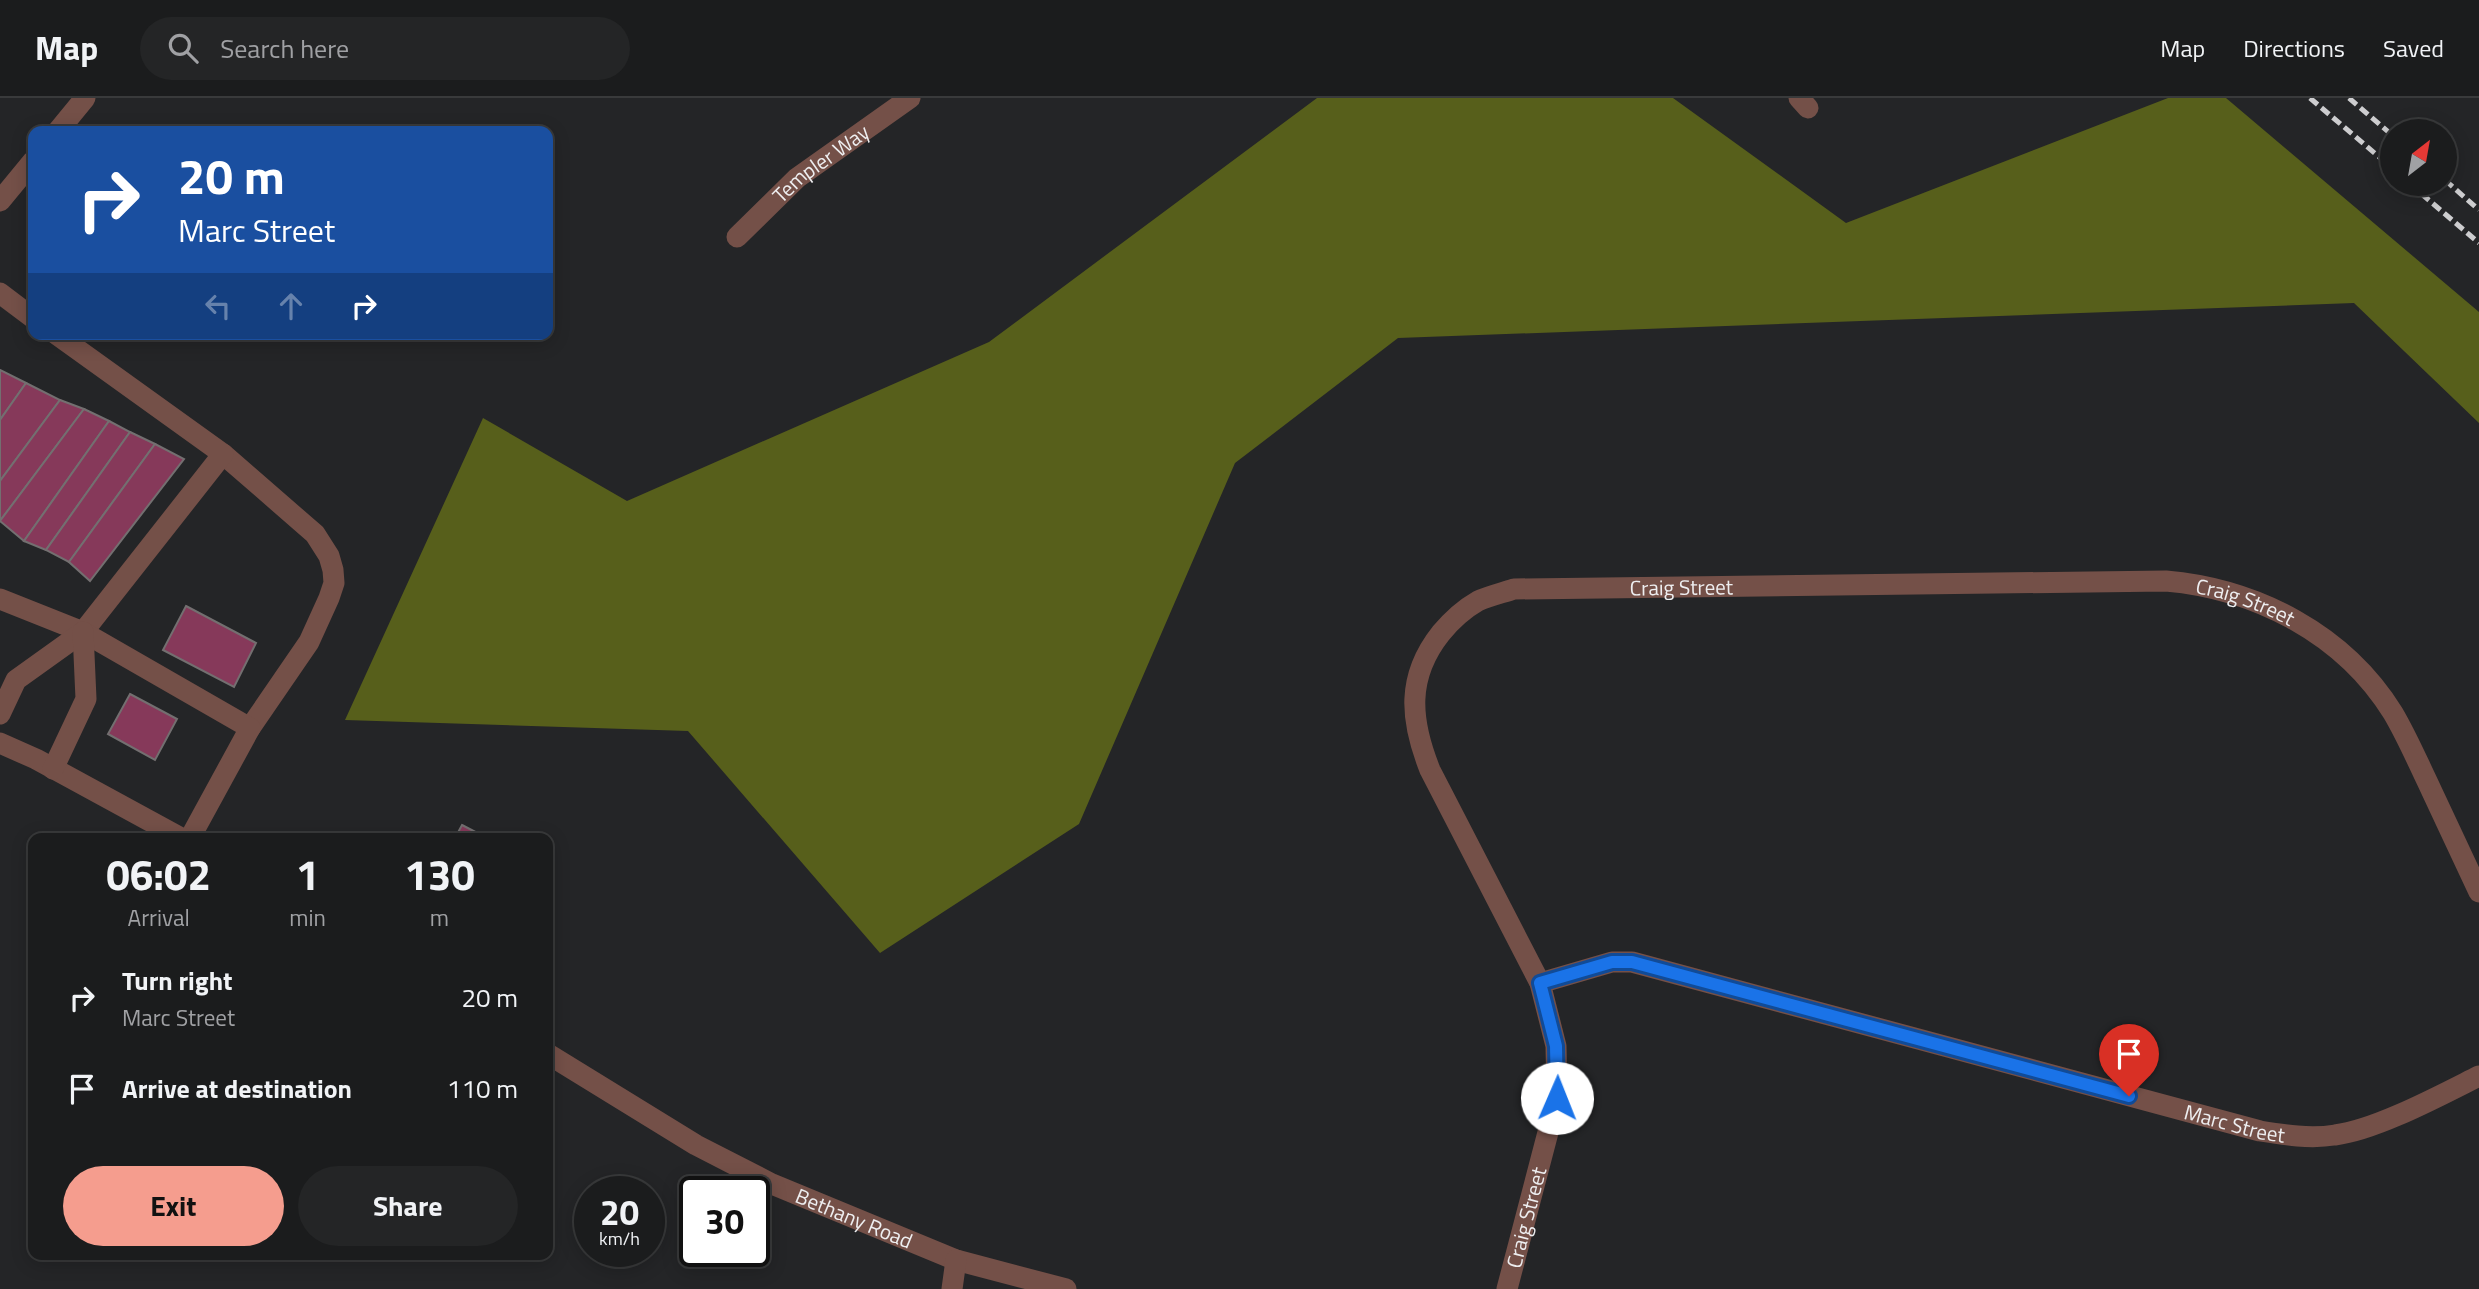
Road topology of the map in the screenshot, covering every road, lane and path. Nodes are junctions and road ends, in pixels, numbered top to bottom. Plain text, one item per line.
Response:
1 (85, 98) edge
2 (910, 98) edge
3 (62, 126) edge
4 (28, 167) edge
5 (0, 201) edge
6 (737, 237) dead end
7 (0, 293) edge
8 (28, 314) edge
9 (64, 340) edge
10 (223, 454) junction
11 (0, 599) edge
12 (83, 632) junction
13 (0, 714) edge
14 (250, 728) junction
15 (0, 743) edge
16 (53, 769) junction
17 (172, 833) edge
18 (193, 833) edge
19 (2479, 892) edge
20 (1540, 983) junction
21 (553, 1057) edge
22 (2479, 1076) edge
23 (956, 1260) junction
24 (952, 1289) edge
25 (1066, 1289) edge
26 (1507, 1289) edge

1 - 3 street
2 - 6 street, Templer Way
4 - 5 street
7 - 8 street
9 - 10 street
10 - 12 street
10 - 14 street
11 - 12 street
12 - 13 street
12 - 14 street
12 - 16 street
14 - 18 street
15 - 16 street
16 - 17 street
19 - 20 street, Craig Street
20 - 22 street, Marc Street
20 - 26 street, Craig Street
21 - 23 street, Bethany Road
23 - 24 street
23 - 25 street, Bethany Road

